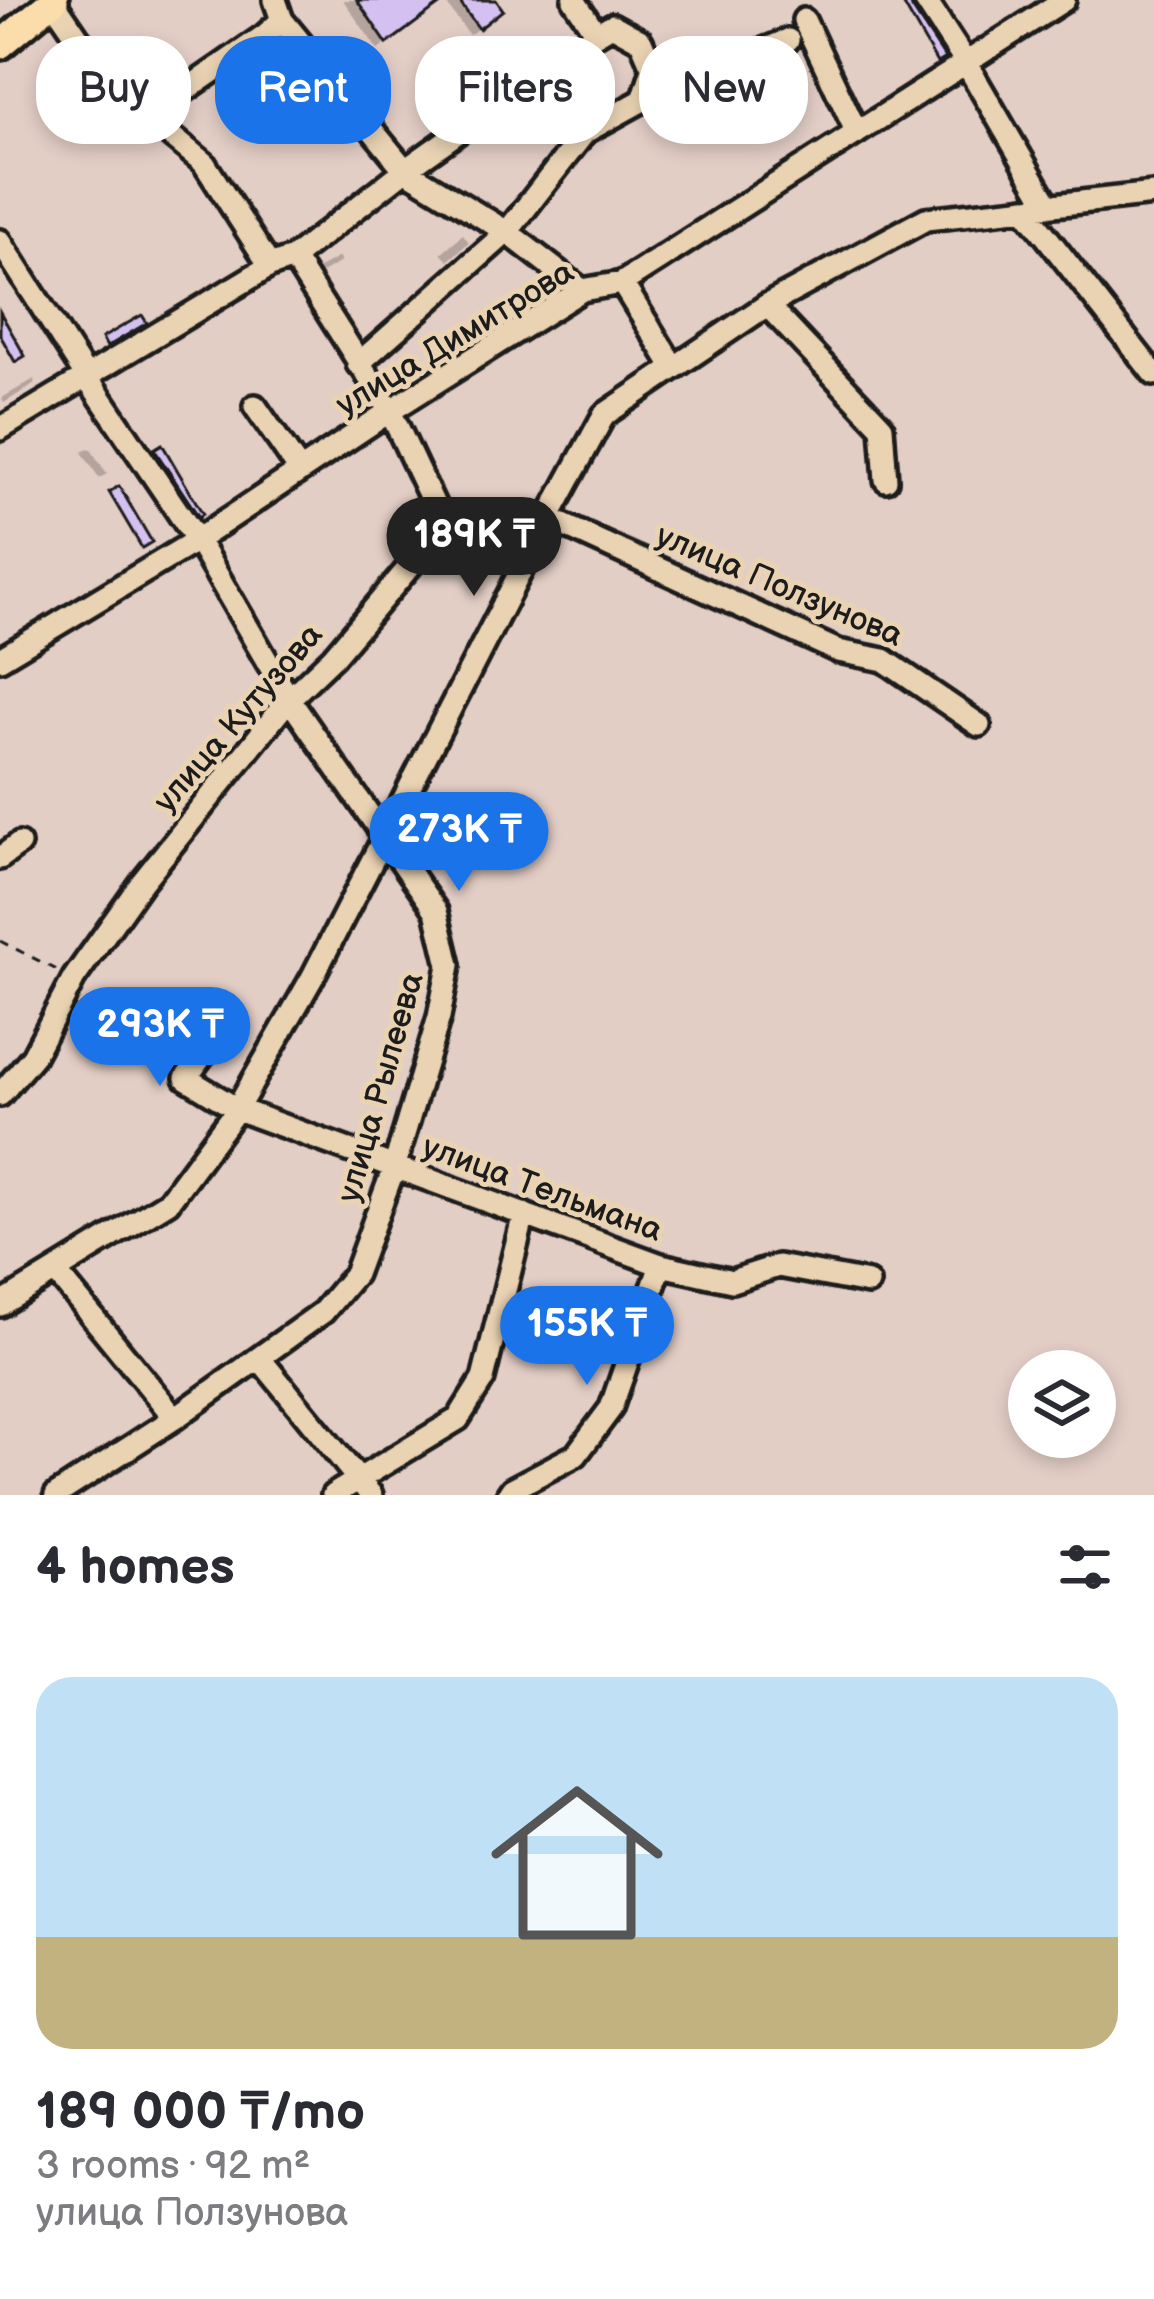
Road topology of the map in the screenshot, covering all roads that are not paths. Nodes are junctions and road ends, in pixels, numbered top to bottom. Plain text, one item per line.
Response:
1 (574, 0) edge
2 (925, 0) edge
3 (1064, 0) edge
4 (54, 1) edge
5 (279, 10) edge
6 (28, 12) edge
7 (803, 20) dead end
8 (77, 36) edge
9 (592, 36) edge
10 (594, 36) edge
11 (639, 40) edge
12 (0, 45) edge
13 (966, 63) junction
14 (191, 87) edge
15 (639, 102) edge
16 (857, 133) junction
17 (181, 144) edge
18 (441, 144) edge
19 (405, 170) junction
20 (1154, 194) edge
21 (1049, 206) junction
22 (1024, 208) junction
23 (507, 232) junction
24 (0, 241) edge
25 (293, 258) junction
26 (270, 266) junction
27 (622, 284) junction
28 (582, 290) junction
29 (767, 305) junction
30 (358, 364) junction
31 (674, 368) junction
32 (1154, 374) edge
33 (86, 376) junction
34 (255, 406) dead end
35 (390, 411) junction
36 (0, 429) edge
37 (299, 471) junction
38 (886, 480) dead end
39 (548, 518) junction
40 (197, 540) junction
41 (0, 658) edge
42 (289, 699) junction
43 (979, 725) dead end
44 (383, 837) junction
45 (214, 1038) dead end
46 (0, 1095) edge
47 (237, 1109) junction
48 (394, 1168) junction
49 (524, 1214) junction
50 (661, 1265) junction
51 (56, 1272) junction
52 (868, 1283) dead end
53 (0, 1305) edge
54 (260, 1358) junction
55 (175, 1418) junction
56 (364, 1487) edge
57 (56, 1495) edge
58 (333, 1495) edge
59 (508, 1495) edge

1 - 9 street
2 - 13 street
3 - 13 street, улица Димитрова
4 - 6 main road
4 - 8 street
5 - 14 street
5 - 19 street
6 - 12 main road
7 - 16 street
10 - 11 street
13 - 16 street, улица Димитрова
13 - 21 street
15 - 23 street
16 - 27 street, улица Димитрова
17 - 26 street
18 - 19 street
19 - 23 street
19 - 25 street
20 - 21 street
21 - 22 street
22 - 29 street
22 - 32 street
23 - 28 street
23 - 30 street
24 - 33 street, улица Рылеева
25 - 26 street
25 - 30 street, улица Кутузова
26 - 33 street
27 - 28 street, улица Димитрова
27 - 31 street
28 - 35 street, улица Димитрова
29 - 31 street
29 - 38 street
30 - 35 street, улица Кутузова
31 - 39 street
33 - 36 street
33 - 40 street, улица Рылеева
34 - 37 street
35 - 37 street, улица Димитрова
35 - 42 street, улица Кутузова
37 - 40 street, улица Димитрова
39 - 43 street, улица Ползунова
39 - 44 street
40 - 41 street, улица Димитрова
40 - 42 street, улица Рылеева
42 - 44 street, улица Рылеева
42 - 46 street, улица Кутузова
44 - 47 street
44 - 48 street, улица Рылеева
45 - 47 street, улица Тельмана
47 - 48 street, улица Тельмана
47 - 51 street
48 - 49 street, улица Тельмана
48 - 54 street, улица Рылеева
49 - 50 street, улица Тельмана
49 - 56 street
50 - 52 street, улица Тельмана
50 - 59 street
51 - 53 street
51 - 55 street
54 - 55 street, улица Рылеева
54 - 56 street
55 - 57 street, улица Рылеева
56 - 58 street

